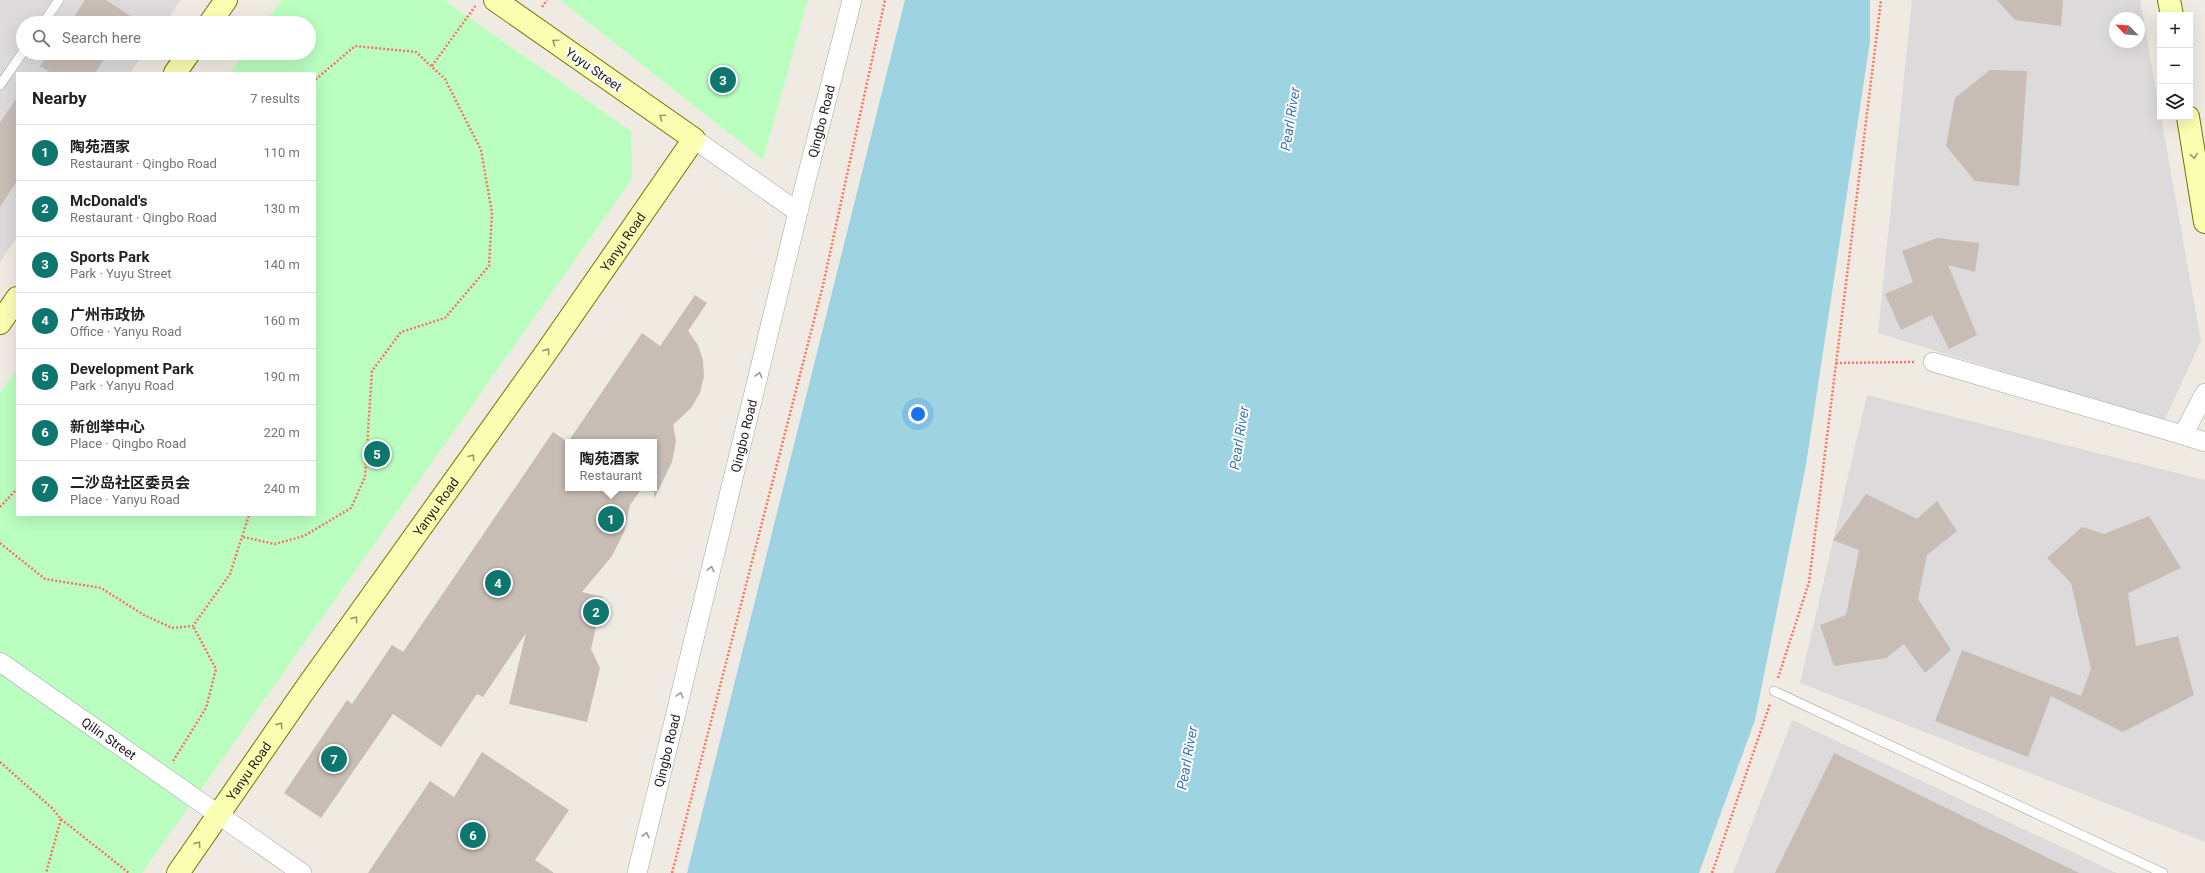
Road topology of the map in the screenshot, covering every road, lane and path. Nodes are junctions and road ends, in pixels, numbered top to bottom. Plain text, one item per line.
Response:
1 (59, 0) edge
2 (226, 0) edge
3 (480, 0) edge
4 (495, 0) edge
5 (547, 0) edge
6 (852, 0) edge
7 (885, 0) edge
8 (1881, 0) edge
9 (2169, 0) edge
10 (542, 8) dead end
11 (2171, 12) edge
12 (48, 16) edge
13 (215, 16) edge
14 (17, 60) edge
15 (184, 60) edge
16 (432, 66) junction
17 (176, 72) edge
18 (316, 79) edge
19 (0, 84) edge
20 (2188, 120) edge
21 (694, 139) junction
22 (798, 212) junction
23 (2205, 222) edge
24 (16, 299) edge
25 (0, 323) edge
26 (1933, 362) joint
27 (1836, 363) junction
28 (2205, 393) edge
29 (2183, 435) junction
30 (2205, 442) edge
31 (16, 490) edge
32 (0, 507) edge
33 (249, 516) edge
34 (243, 536) junction
35 (0, 543) edge
36 (193, 626) junction
37 (0, 662) edge
38 (1774, 691) junction
39 (0, 762) edge
40 (163, 777) junction
41 (218, 815) junction
42 (61, 820) junction
43 (46, 873) edge
44 (129, 873) edge
45 (178, 873) edge
46 (302, 873) edge
47 (637, 873) edge
48 (672, 873) edge
49 (1712, 873) edge
50 (2163, 873) edge

1 - 12 lane
2 - 13 main road
3 - 16 path
21 -> 4 main road, Yuyu Street
5 - 10 path
6 - 22 street, Qingbo Road
7 - 48 path
8 - 27 path
9 - 11 main road
14 - 19 lane
15 - 17 main road
16 - 18 path
16 - 34 path
20 -> 23 main road
21 - 22 street
41 -> 21 main road, Yanyu Road
47 -> 22 street, Qingbo Road
24 - 25 main road
26 - 27 path
26 - 29 street
27 - 38 path
28 - 29 street
29 - 30 street
31 - 32 path
33 - 34 path
34 - 36 path
35 - 36 path
36 - 40 path
37 - 40 street, Qilin Street
38 - 49 path
38 - 50 lane
39 - 42 path
40 - 41 street, Qilin Street
45 -> 41 main road, Yanyu Road
41 - 46 street, Qilin Street
42 - 43 path
42 - 44 path

